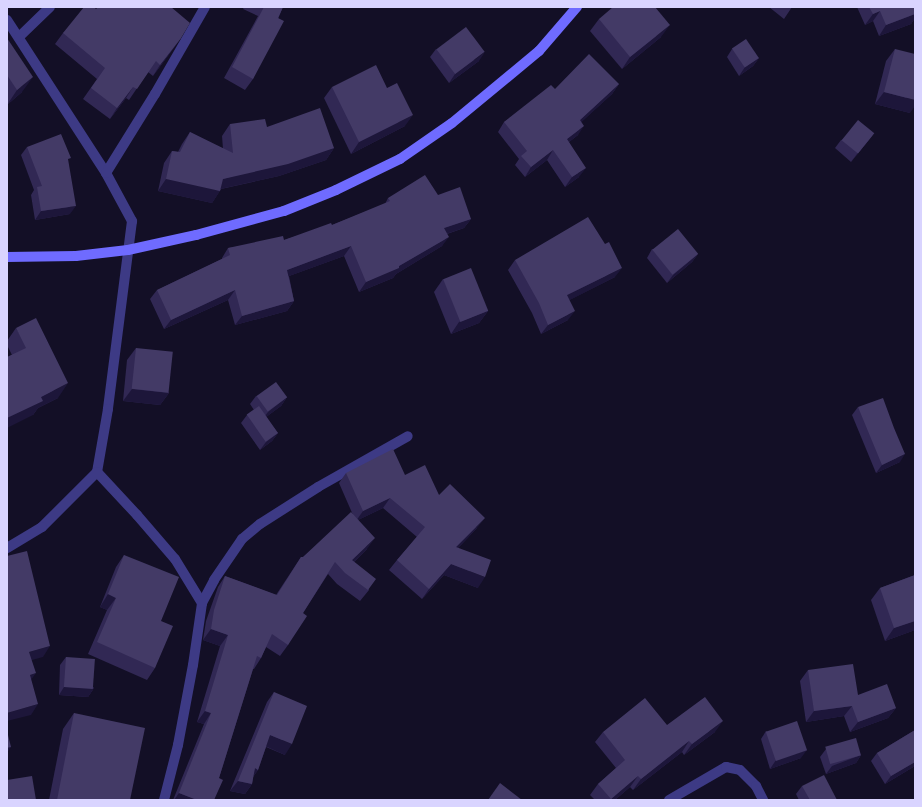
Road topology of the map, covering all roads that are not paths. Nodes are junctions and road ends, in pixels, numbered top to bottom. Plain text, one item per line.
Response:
1 (50, 7) edge
2 (205, 7) edge
3 (578, 7) edge
4 (7, 20) edge
5 (19, 36) junction
6 (106, 174) junction
7 (128, 250) junction
8 (7, 257) edge
9 (408, 436) dead end
10 (97, 472) junction
11 (7, 548) edge
12 (202, 603) junction
13 (164, 800) edge
14 (669, 800) edge
15 (764, 800) edge

1 - 5 street
2 - 6 street
3 - 7 main road
4 - 5 street
5 - 6 street
6 - 7 street
7 - 8 main road
7 - 10 street
9 - 12 street
10 - 11 street
10 - 12 street
12 - 13 street
14 - 15 street

